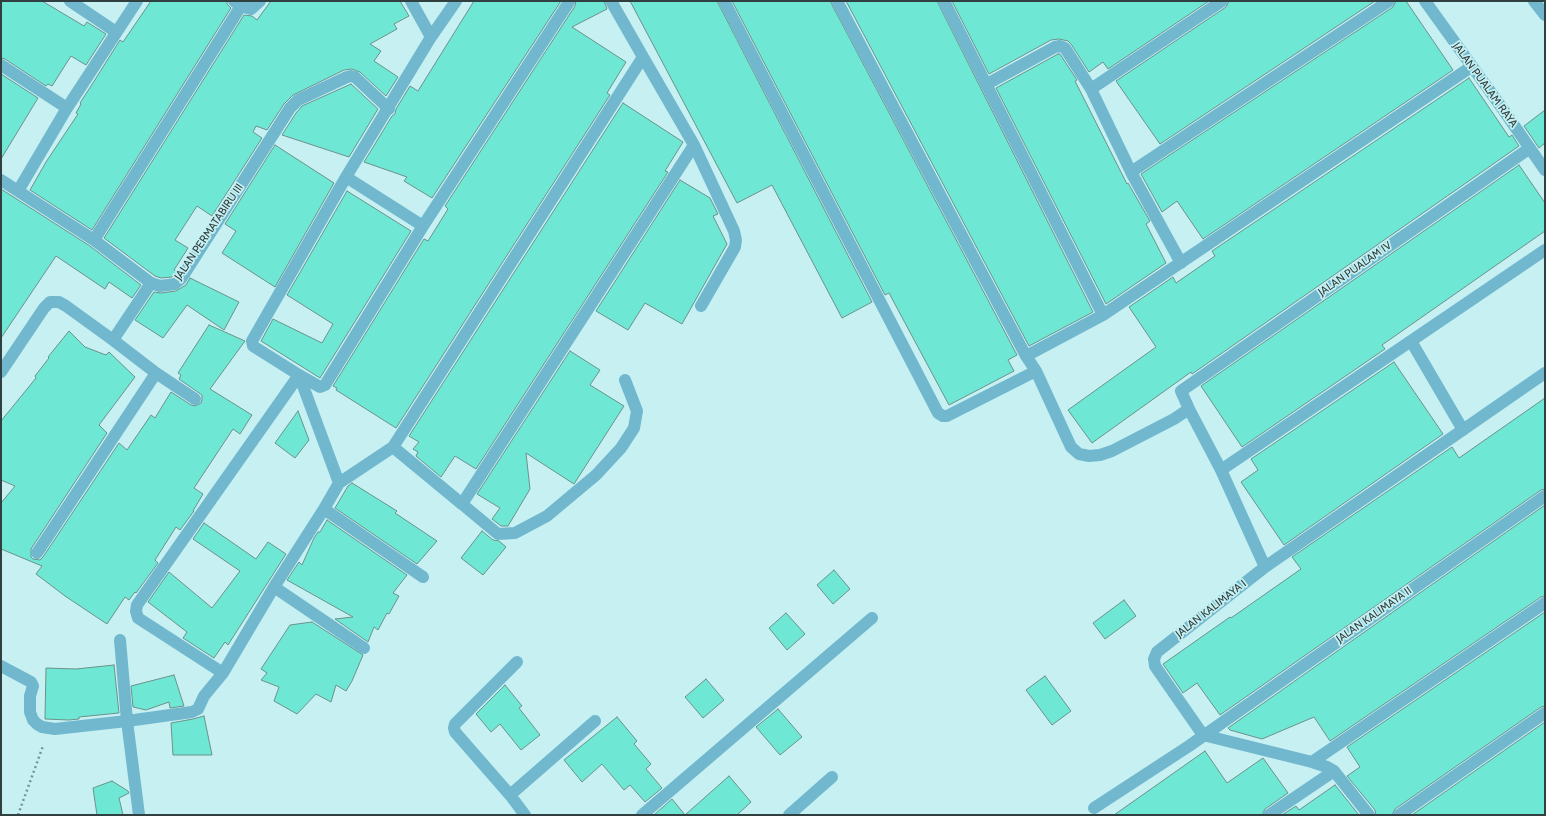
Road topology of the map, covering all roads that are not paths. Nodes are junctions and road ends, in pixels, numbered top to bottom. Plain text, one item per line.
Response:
1 (70, 1) edge
2 (137, 1) edge
3 (260, 1) edge
4 (411, 1) edge
5 (456, 1) edge
6 (569, 1) edge
7 (611, 1) edge
8 (724, 1) edge
9 (837, 1) edge
10 (1222, 1) edge
11 (1389, 1) edge
12 (1425, 1) edge
13 (1534, 1) edge
14 (950, 3) edge
15 (238, 4) edge
16 (1545, 15) edge
17 (116, 32) junction
18 (431, 37) junction
19 (643, 57) junction
20 (1, 65) edge
21 (1471, 66) junction
22 (987, 84) junction
23 (1091, 89) junction
24 (67, 108) junction
25 (389, 109) junction
26 (694, 145) junction
27 (1530, 148) junction
28 (1545, 170) edge
29 (1131, 172) junction
30 (346, 177) junction
31 (1, 180) edge
32 (18, 191) junction
33 (423, 226) junction
34 (94, 240) junction
35 (1545, 250) edge
36 (1181, 263) junction
37 (151, 283) junction
38 (701, 306) dead end
39 (1103, 315) junction
40 (113, 340) junction
41 (1411, 341) junction
42 (1026, 356) junction
43 (1036, 371) junction
44 (1, 372) edge
45 (156, 373) junction
46 (1545, 373) edge
47 (298, 375) junction
48 (625, 380) dead end
49 (195, 399) dead end
50 (1189, 409) junction
51 (1463, 430) junction
52 (393, 447) junction
53 (1221, 470) junction
54 (339, 483) junction
55 (1545, 496) edge
56 (462, 504) junction
57 (324, 509) junction
58 (37, 553) dead end
59 (1265, 566) junction
60 (423, 577) dead end
61 (274, 587) junction
62 (1545, 603) edge
63 (872, 618) dead end
64 (120, 640) dead end
65 (364, 648) dead end
66 (517, 662) dead end
67 (1, 666) edge
68 (222, 673) junction
69 (1545, 713) edge
70 (127, 721) junction
71 (595, 721) dead end
72 (1203, 735) junction
73 (1312, 762) junction
74 (1334, 771) junction
75 (832, 777) dead end
76 (510, 795) junction
77 (1094, 808) dead end
78 (139, 815) edge
79 (525, 815) edge
80 (642, 815) edge
81 (789, 815) edge
82 (1269, 815) edge
83 (1369, 815) edge
84 (1399, 815) edge

1 - 17 street
2 - 17 street
3 - 15 street
4 - 18 street
5 - 18 street
6 - 33 street
7 - 19 street
8 - 43 street
9 - 42 street
10 - 23 street
11 - 29 street
12 - 21 street, JALAN PUALAM RAYA
13 - 16 street
14 - 22 street
15 - 34 street
17 - 24 street
18 - 25 street
19 - 26 street
19 - 52 street
20 - 24 street
21 - 27 street, JALAN PUALAM RAYA
21 - 36 street
22 - 23 street
22 - 39 street
23 - 29 street
24 - 32 street
25 - 30 street
25 - 37 street, JALAN PERMATABIRU III
26 - 38 street
26 - 56 street
27 - 28 street, JALAN PUALAM RAYA
27 - 50 street, JALAN PUALAM IV
29 - 36 street
30 - 33 street
30 - 47 street
31 - 32 street
32 - 34 street
33 - 47 street
34 - 37 street
35 - 41 street
36 - 39 street
37 - 40 street
39 - 42 street
40 - 44 street
40 - 45 street
41 - 51 street
41 - 53 street
42 - 43 street
43 - 50 street
45 - 49 street
45 - 58 street
46 - 51 street, JALAN KALIMAYA I
47 - 54 street
47 - 68 street
48 - 56 street
50 - 53 street
51 - 59 street, JALAN KALIMAYA I
52 - 54 street
52 - 56 street
53 - 59 street
54 - 57 street
55 - 72 street, JALAN KALIMAYA II
57 - 60 street
57 - 61 street
59 - 72 street, JALAN KALIMAYA I
61 - 65 street
61 - 68 street
62 - 73 street
63 - 80 street
64 - 70 street
66 - 76 street
67 - 70 street
68 - 70 street
69 - 84 street
70 - 78 street
71 - 76 street
72 - 73 street
72 - 77 street, JALAN KALIMAYA II
73 - 74 street
74 - 82 street
74 - 83 street
75 - 81 street
76 - 79 street

